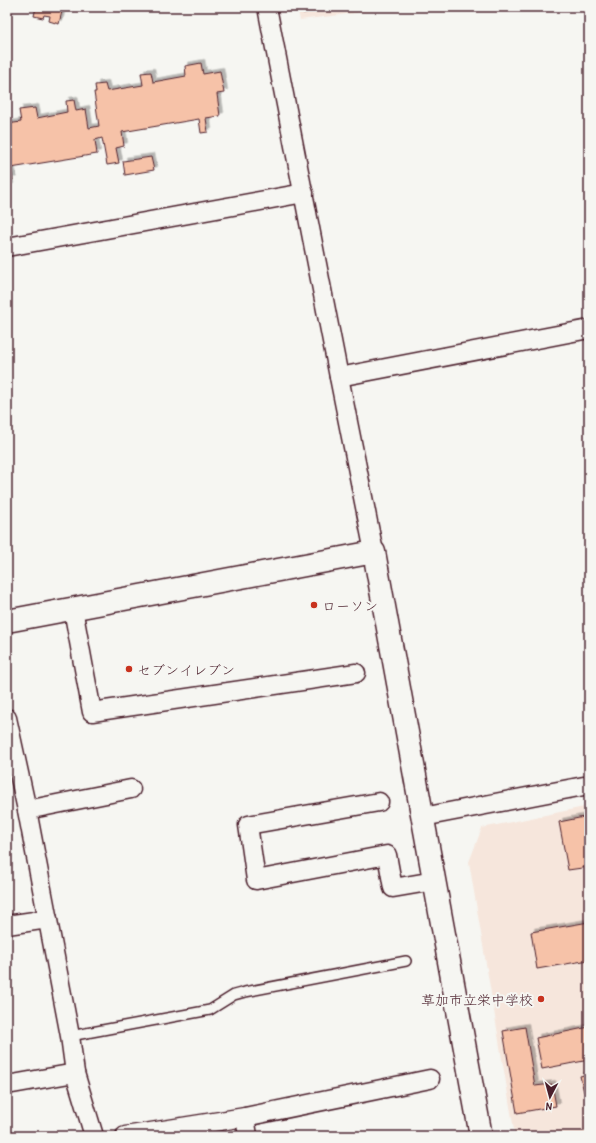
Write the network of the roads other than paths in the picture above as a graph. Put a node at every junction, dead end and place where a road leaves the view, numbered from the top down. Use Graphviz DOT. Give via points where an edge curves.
graph roads {
  1 [pos="267,7"];
  2 [pos="304,192"];
  3 [pos="7,247"];
  4 [pos="589,328"];
  5 [pos="339,377"];
  6 [pos="374,552"];
  7 [pos="73,609"];
  8 [pos="7,621"];
  9 [pos="356,673"];
  10 [pos="7,718"];
  11 [pos="589,784"];
  12 [pos="131,789"];
  13 [pos="379,802"];
  14 [pos="27,810"];
  15 [pos="423,817"];
  16 [pos="434,881"];
  17 [pos="48,919"];
  18 [pos="7,925"];
  19 [pos="406,961"];
  20 [pos="70,1036"];
  21 [pos="75,1073"];
  22 [pos="430,1078"];
  23 [pos="7,1086"];
  24 [pos="244,1117"];
  25 [pos="94,1136"];
  26 [pos="125,1136"];
  27 [pos="248,1136"];
  28 [pos="481,1136"];
  1 -- 2 [label="street"];
  2 -- 3 [label="street"];
  2 -- 5 [label="street"];
  4 -- 5 [label="street"];
  5 -- 6 [label="street"];
  6 -- 7 [label="street"];
  6 -- 15 [label="street"];
  7 -- 8 [label="street"];
  7 -- 9 [label="street" via="92,712"];
  10 -- 14 [label="street"];
  11 -- 15 [label="street"];
  12 -- 14 [label="street"];
  13 -- 16 [label="street" via="248,825 256,880 387,855 393,888"];
  14 -- 17 [label="street"];
  15 -- 16 [label="street"];
  16 -- 28 [label="street"];
  17 -- 18 [label="street"];
  17 -- 20 [label="street"];
  19 -- 20 [label="lane" via="245,992 234,995 210,1010"];
  20 -- 21 [label="street"];
  21 -- 23 [label="street"];
  21 -- 25 [label="street"];
  22 -- 24 [label="street"];
  24 -- 26 [label="street"];
  24 -- 27 [label="street"];
}
